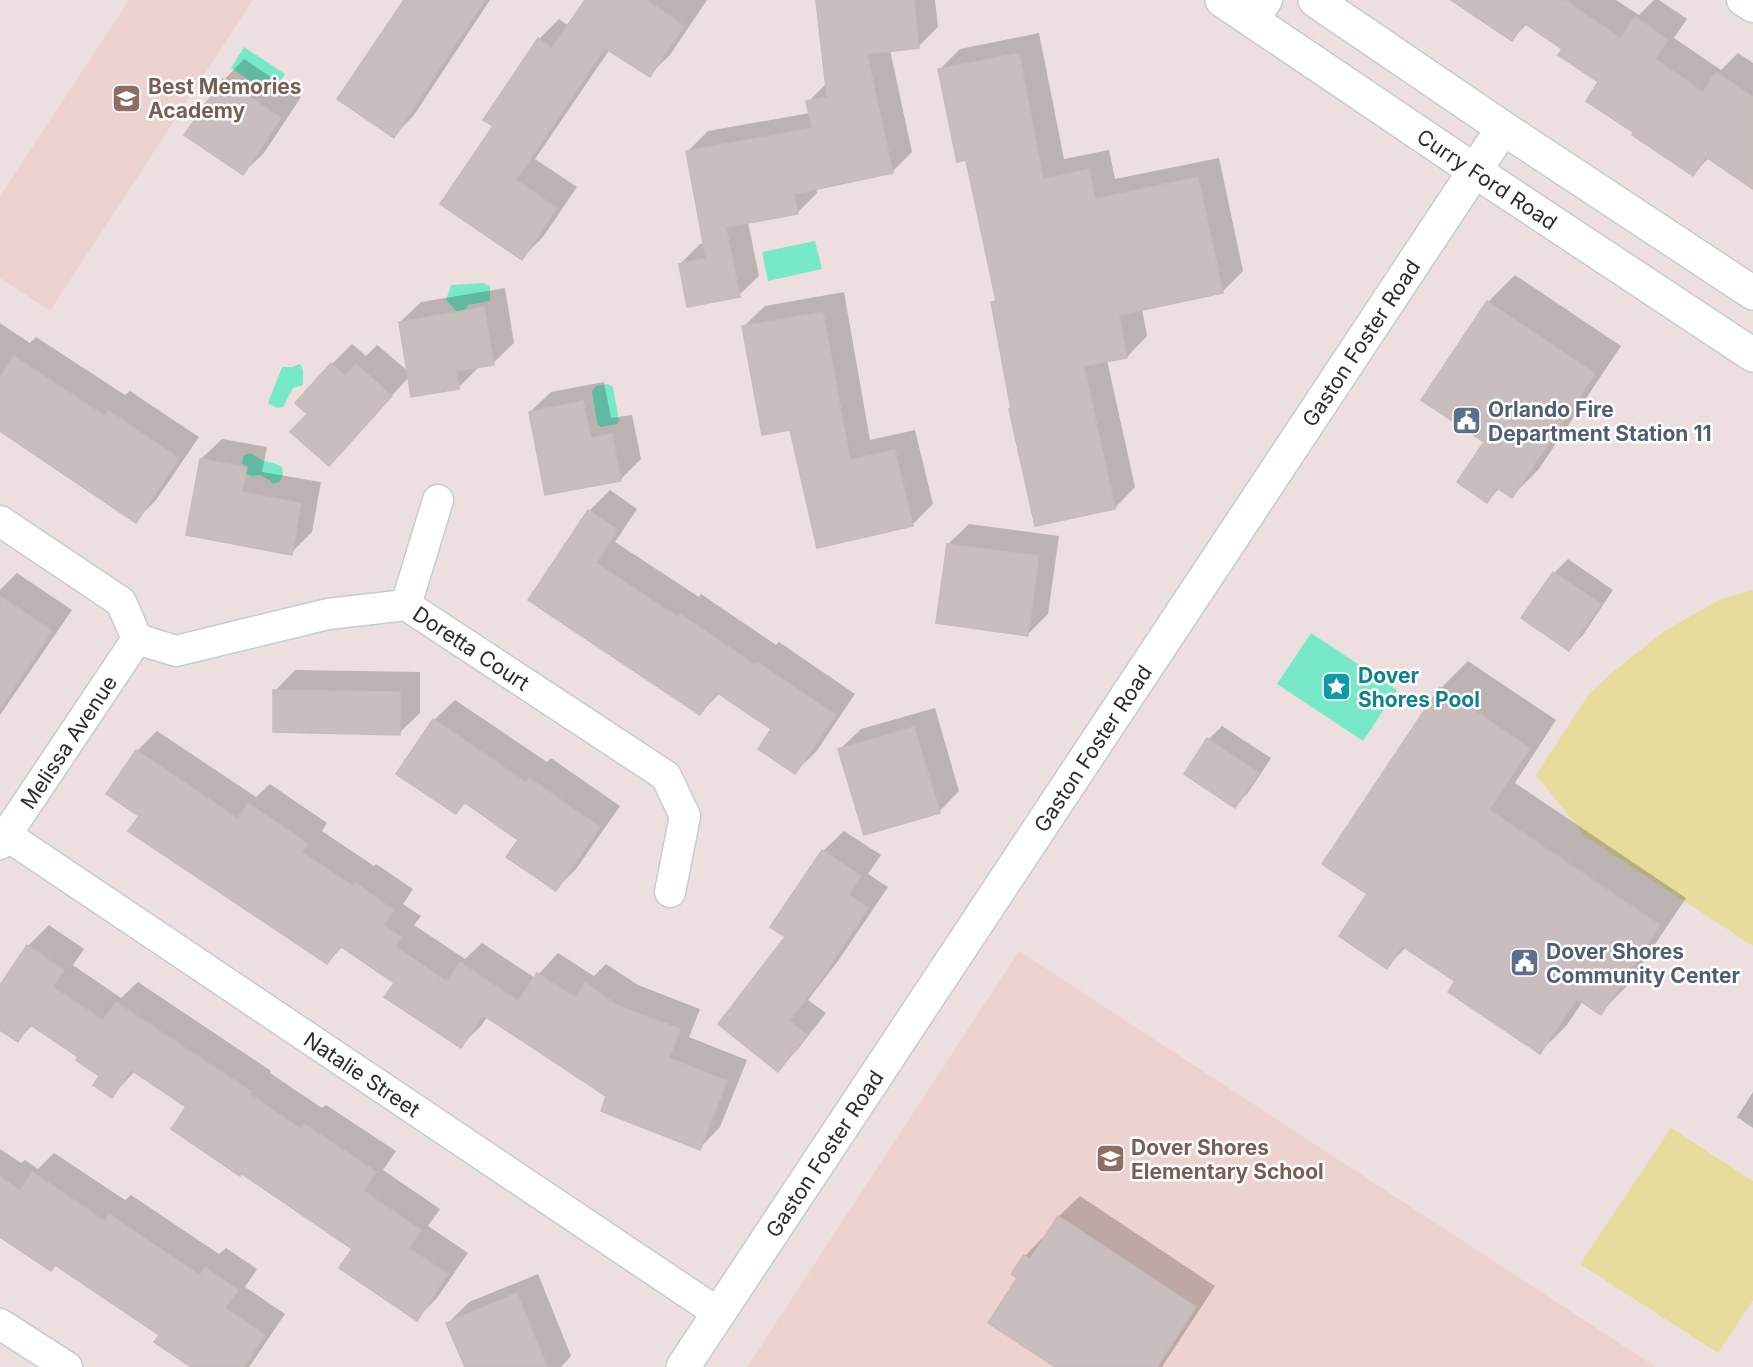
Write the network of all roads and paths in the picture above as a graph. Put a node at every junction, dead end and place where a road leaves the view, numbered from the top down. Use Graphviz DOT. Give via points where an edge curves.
graph roads {
  1 [pos="1222,0"];
  2 [pos="1315,0"];
  3 [pos="1742,0"];
  4 [pos="1753,7"];
  5 [pos="1260,10"];
  6 [pos="1503,128"];
  7 [pos="1475,171"];
  8 [pos="1753,293"];
  9 [pos="1753,355"];
  10 [pos="438,500"];
  11 [pos="0,521"];
  12 [pos="406,604"];
  13 [pos="137,639"];
  14 [pos="3,840"];
  15 [pos="670,892"];
  16 [pos="718,1313"];
  17 [pos="0,1324"];
  18 [pos="68,1367"];
  19 [pos="683,1367"];
  1 -- 5 [label="street, Curry Ford Road"];
  2 -- 6 [label="street"];
  3 -- 4 [label="street"];
  5 -- 7 [label="street, Curry Ford Road"];
  6 -- 7 [label="street, Gaston Foster Road"];
  6 -- 8 [label="street"];
  7 -- 9 [label="street, Curry Ford Road"];
  7 -- 16 [label="street, Gaston Foster Road"];
  10 -- 12 [label="street"];
  11 -- 13 [label="street" via="121,602"];
  12 -- 13 [label="street, Doretta Court" via="328,614 176,651"];
  12 -- 15 [label="street, Doretta Court" via="666,776 685,816"];
  13 -- 14 [label="street, Melissa Avenue"];
  14 -- 16 [label="street, Natalie Street"];
  16 -- 19 [label="street, Gaston Foster Road"];
  17 -- 18 [label="street"];
}
